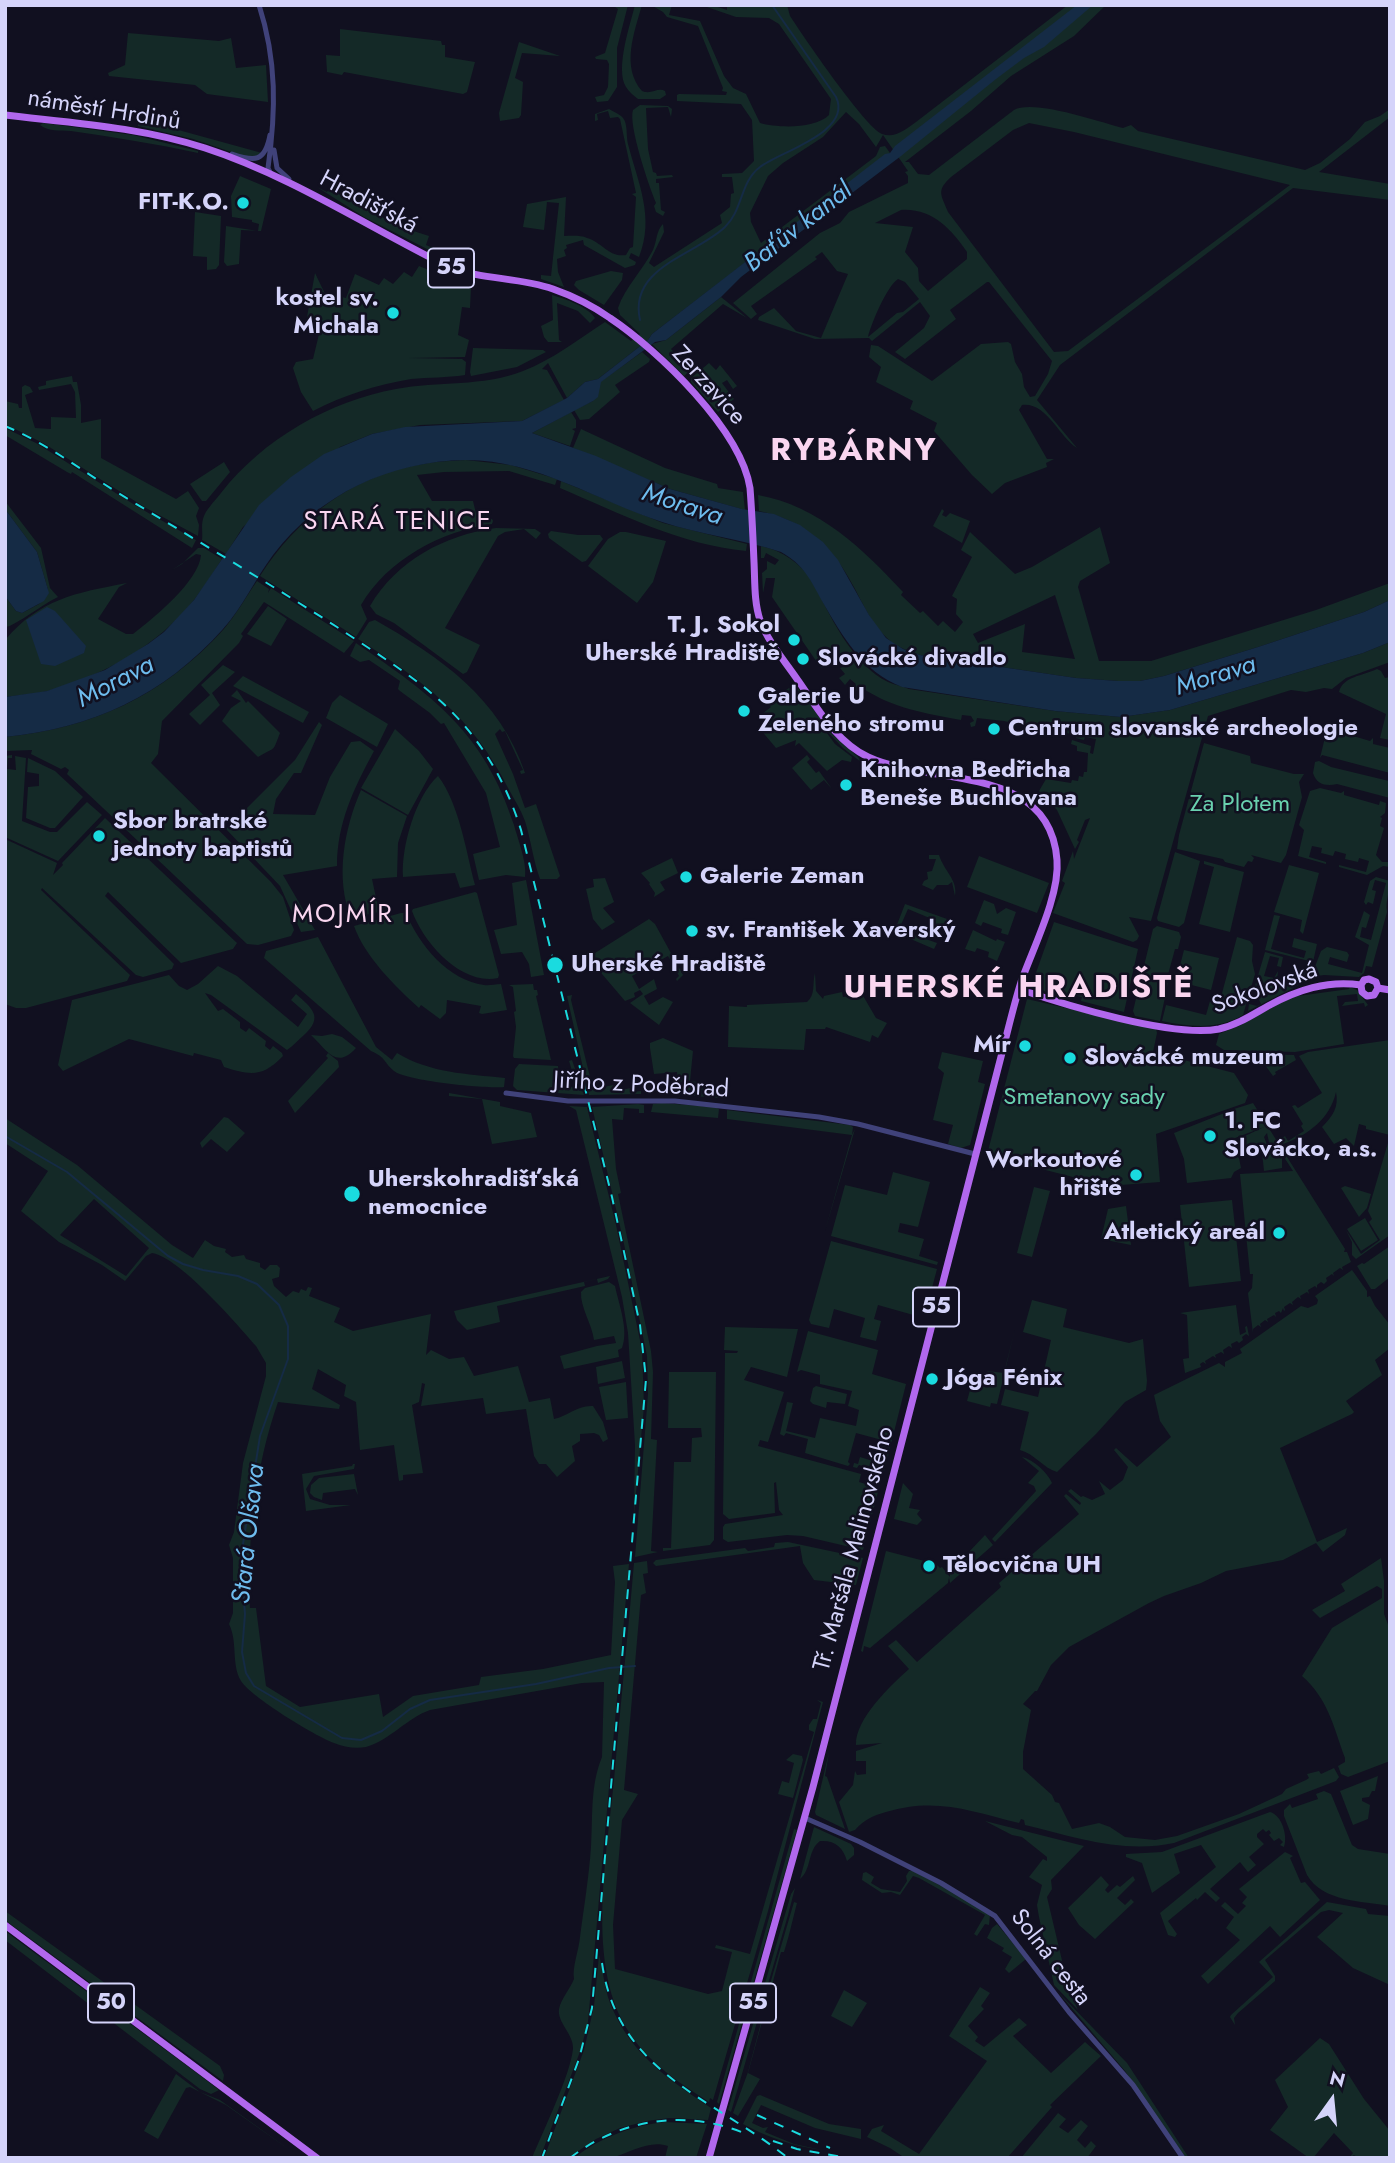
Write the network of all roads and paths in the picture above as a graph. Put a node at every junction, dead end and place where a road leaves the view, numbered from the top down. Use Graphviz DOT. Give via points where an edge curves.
graph roads {
  1 [pos="259,5"];
  2 [pos="275,112"];
  3 [pos="5,116"];
  4 [pos="274,126"];
  5 [pos="223,154"];
  6 [pos="268,164"];
  7 [pos="274,176"];
  8 [pos="307,192"];
  9 [pos="635,338"];
  10 [pos="1360,985"];
  11 [pos="1378,988"];
  12 [pos="1019,989"];
  13 [pos="1390,990"];
  14 [pos="506,1093"];
  15 [pos="975,1154"];
  16 [pos="805,1818"];
  17 [pos="5,1925"];
  18 [pos="317,2158"];
  19 [pos="709,2158"];
  20 [pos="1183,2158"];
  1 -- 2 [label="street" via="271,60"];
  2 -- 4 [label="street"];
  2 -- 5 [label="street" via="264,153 253,159"];
  3 -- 5 [label="main road, náměstí Hrdinů / 55" via="126,129"];
  4 -- 6 [label="street"];
  4 -- 8 [label="street" via="274,158 281,174"];
  5 -- 6 [label="street" via="263,169"];
  5 -- 7 [label="main road, náměstí Hrdinů / 55"];
  6 -- 7 [label="street"];
  7 -- 8 [label="main road, Hradišťská / 55"];
  8 -- 9 [label="main road, Hradišťská / 55" via="449,267 540,285 575,298"];
  9 -- 12 [label="main road, Zerzavice / 55" via="697,397 731,439 747,471 755,598 762,624 833,730 860,753 888,764 1001,788 1030,805 1044,822 1055,847 1057,878"];
  10 -- 11 [label="main road, Sokolovská" via="1371,979"];
  10 -- 11 [label="main road, Sokolovská" via="1366,996 1374,995"];
  10 -- 12 [label="main road, Sokolovská" via="1308,988 1233,1025 1201,1031 1128,1020"];
  11 -- 13 [label="main road, Sokolovská"];
  12 -- 15 [label="main road, Tř. Maršála Malinovského / 55"];
  14 -- 15 [label="street, Jiřího z Poděbrad" via="568,1101 692,1102 858,1124"];
  15 -- 16 [label="main road, Tř. Maršála Malinovského / 55"];
  16 -- 19 [label="main road, Tř. Maršála Malinovského / 55"];
  16 -- 20 [label="street, Solná cesta" via="941,1883 993,1914 1133,2085"];
  17 -- 18 [label="main road, 50"];
}
